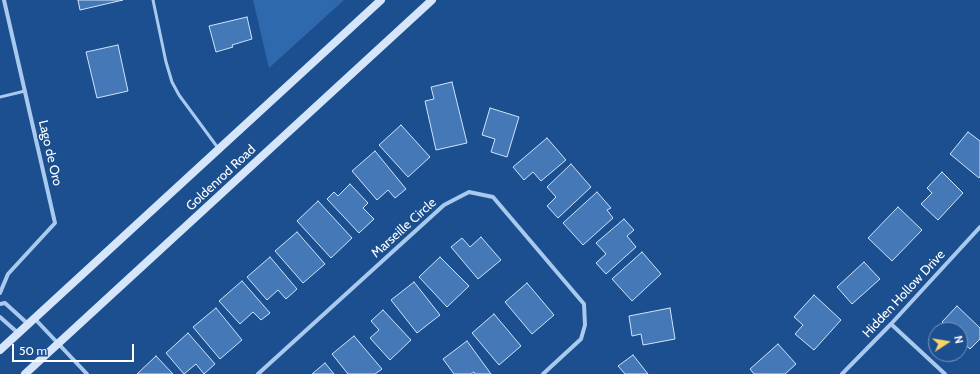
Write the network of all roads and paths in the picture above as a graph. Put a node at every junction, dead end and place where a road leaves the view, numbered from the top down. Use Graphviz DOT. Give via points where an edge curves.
graph roads {
  1 [pos="4,0"];
  2 [pos="153,0"];
  3 [pos="381,0"];
  4 [pos="432,0"];
  5 [pos="25,91"];
  6 [pos="0,97"];
  7 [pos="218,150"];
  8 [pos="980,227"];
  9 [pos="0,293"];
  10 [pos="0,304"];
  11 [pos="0,317"];
  12 [pos="32,321"];
  13 [pos="891,324"];
  14 [pos="18,333"];
  15 [pos="59,344"];
  16 [pos="0,350"];
  17 [pos="25,374"];
  18 [pos="87,374"];
  19 [pos="258,374"];
  20 [pos="543,374"];
  21 [pos="842,374"];
  22 [pos="945,374"];
  1 -- 5 [label="street, Lago de Oro"];
  2 -- 7 [label="lane" via="172,82"];
  3 -- 7 [label="main road, Goldenrod Road"];
  4 -- 15 [label="main road, Goldenrod Road"];
  5 -- 6 [label="lane"];
  5 -- 9 [label="street, Lago de Oro" via="56,223 8,274"];
  7 -- 12 [label="main road, Goldenrod Road"];
  8 -- 13 [label="street, Hidden Hollow Drive"];
  10 -- 12 [label="street" via="5,303"];
  11 -- 14 [label="street"];
  12 -- 14 [label="main road, Goldenrod Road"];
  12 -- 15 [label="street"];
  13 -- 21 [label="street, Hidden Hollow Drive"];
  13 -- 22 [label="street"];
  14 -- 16 [label="main road, Goldenrod Road"];
  15 -- 17 [label="main road, Goldenrod Road"];
  15 -- 18 [label="street"];
  19 -- 20 [label="street, Marseille Circle" via="444,205 469,192 493,197 584,304 585,325 581,339"];
}
